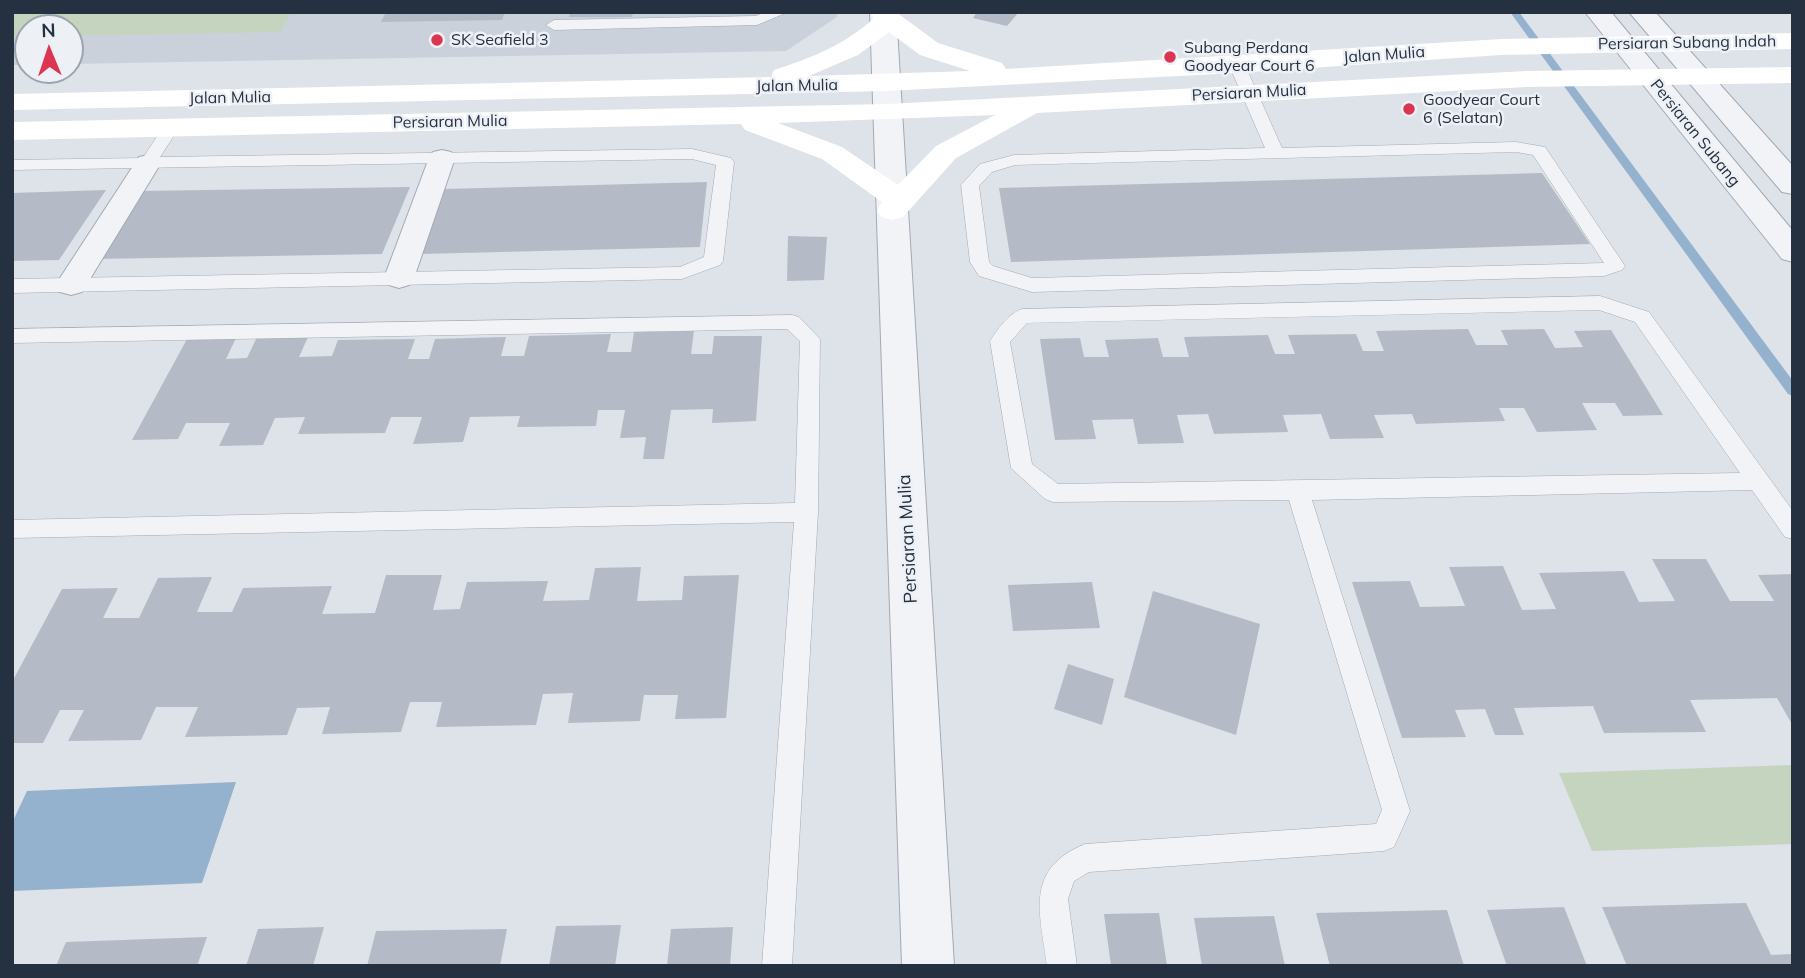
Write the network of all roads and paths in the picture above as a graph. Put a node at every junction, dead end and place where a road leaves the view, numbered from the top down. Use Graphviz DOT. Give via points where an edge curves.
graph roads {
  1 [pos="781,12"];
  2 [pos="1597,12"];
  3 [pos="1641,12"];
  4 [pos="883,17"];
  5 [pos="554,24"];
  6 [pos="1793,41"];
  7 [pos="1668,43"];
  8 [pos="1581,44"];
  9 [pos="1623,44"];
  10 [pos="1237,65"];
  11 [pos="1793,75"];
  12 [pos="1698,76"];
  13 [pos="1649,77"];
  14 [pos="1527,79"];
  15 [pos="717,88"];
  16 [pos="1035,91"];
  17 [pos="1249,93"];
  18 [pos="887,98"];
  19 [pos="12,102"];
  20 [pos="730,115"];
  21 [pos="171,128"];
  22 [pos="12,131"];
  23 [pos="1275,152"];
  24 [pos="442,158"];
  25 [pos="148,163"];
  26 [pos="12,165"];
  27 [pos="1793,185"];
  28 [pos="892,202"];
  29 [pos="1793,252"];
  30 [pos="399,278"];
  31 [pos="71,285"];
  32 [pos="12,286"];
  33 [pos="12,337"];
  34 [pos="1759,481"];
  35 [pos="1298,491"];
  36 [pos="806,512"];
  37 [pos="12,529"];
  38 [pos="1793,530"];
  39 [pos="777,966"];
  40 [pos="928,966"];
  41 [pos="1062,966"];
  1 -- 5 [label="lane" via="757,20"];
  2 -- 9 [label="street, Persiaran Subang"];
  3 -- 7 [label="street"];
  4 -- 15 [label="main road" via="867,40 827,62 777,78"];
  4 -- 16 [label="main road" via="929,49 1010,74"];
  4 -- 18 [label="street, Persiaran Mulia"];
  6 -- 7 [label="main road, Persiaran Subang Indah"];
  7 -- 9 [label="main road, Persiaran Subang Indah"];
  7 -- 12 [label="street"];
  8 -- 9 [label="main road, Persiaran Subang Indah"];
  8 -- 10 [label="main road, Jalan Mulia"];
  9 -- 13 [label="street, Persiaran Subang"];
  10 -- 16 [label="main road, Jalan Mulia"];
  10 -- 17 [label="lane"];
  11 -- 12 [label="main road, Persiaran Subang Indah"];
  12 -- 13 [label="main road, Persiaran Subang Indah"];
  12 -- 27 [label="street"];
  13 -- 14 [label="main road, Persiaran Subang Indah"];
  13 -- 29 [label="street, Persiaran Subang"];
  14 -- 17 [label="main road, Persiaran Mulia"];
  15 -- 18 [label="main road, Jalan Mulia"];
  15 -- 19 [label="main road, Jalan Mulia"];
  16 -- 17 [label="main road, Persiaran Mulia"];
  16 -- 18 [label="main road, Persiaran Mulia"];
  16 -- 28 [label="main road" via="946,152"];
  17 -- 23 [label="lane"];
  18 -- 20 [label="main road, Persiaran Mulia"];
  18 -- 28 [label="street, Persiaran Mulia"];
  20 -- 21 [label="main road, Persiaran Mulia"];
  20 -- 28 [label="main road" via="832,153"];
  21 -- 22 [label="main road, Persiaran Mulia"];
  21 -- 25 [label="lane"];
  23 -- 23 [label="lane" via="1516,147 1539,151 1615,266 1604,270 1032,285 986,271 980,262 970,185 986,168 1014,160"];
  24 -- 25 [label="lane"];
  24 -- 30 [label="street"];
  24 -- 30 [label="lane" via="692,154 725,162 713,261 682,273"];
  25 -- 26 [label="lane"];
  25 -- 31 [label="street"];
  28 -- 40 [label="street, Persiaran Mulia"];
  30 -- 31 [label="lane"];
  31 -- 32 [label="lane"];
  33 -- 36 [label="lane" via="792,322 810,339"];
  34 -- 35 [label="lane"];
  34 -- 35 [label="lane" via="1642,317 1600,303 1022,316 1000,341 1022,468 1053,493"];
  34 -- 38 [label="lane"];
  35 -- 41 [label="lane" via="1396,811 1384,837 1086,858 1063,871 1053,899"];
  36 -- 37 [label="lane"];
  36 -- 39 [label="lane"];
}
